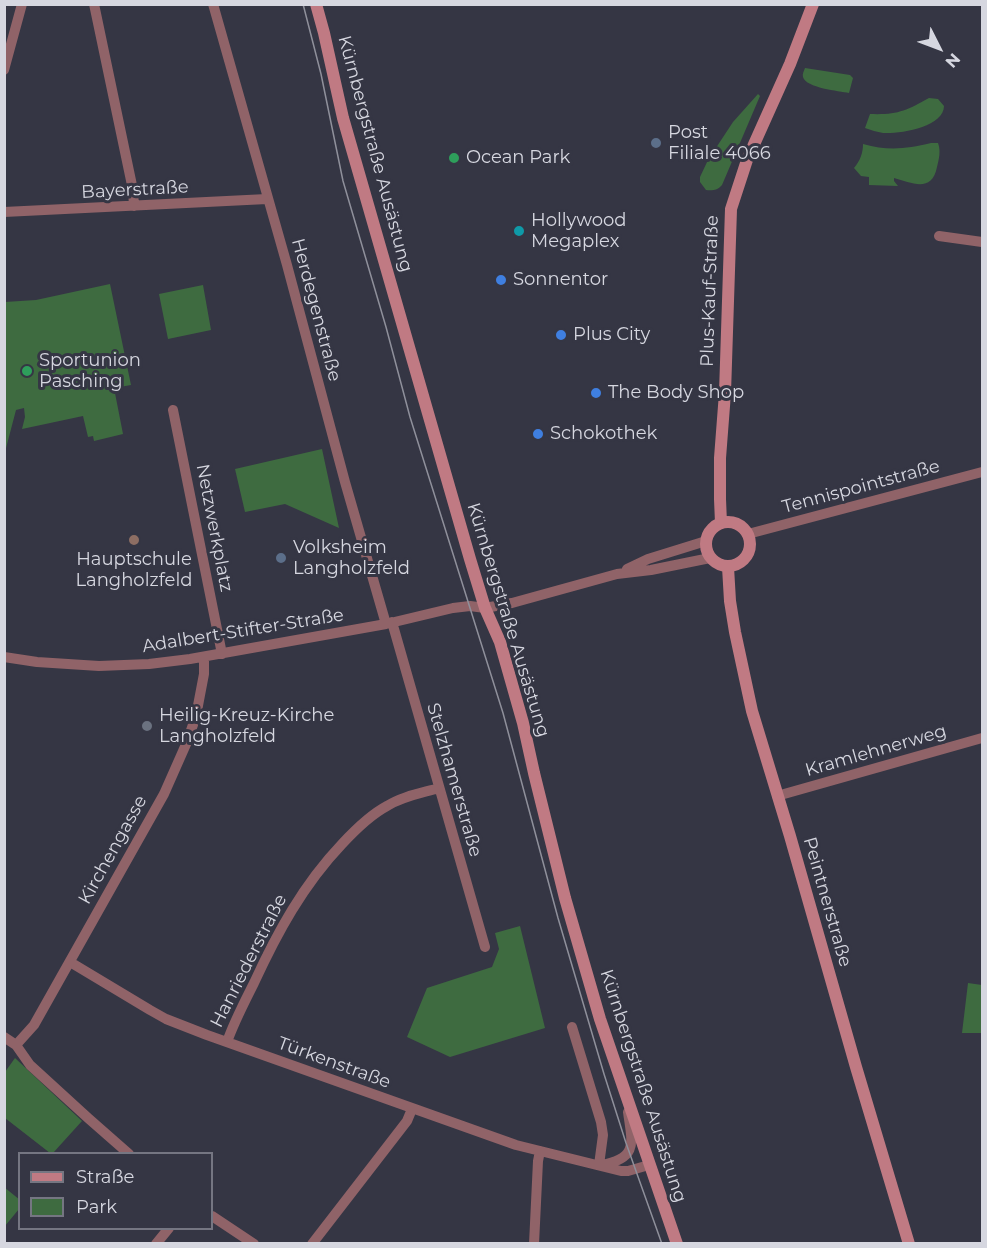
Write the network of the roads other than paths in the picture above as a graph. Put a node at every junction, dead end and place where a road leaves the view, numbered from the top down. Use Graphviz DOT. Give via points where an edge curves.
graph roads {
  1 [pos="22,4"];
  2 [pos="94,4"];
  3 [pos="213,4"];
  4 [pos="316,4"];
  5 [pos="813,4"];
  6 [pos="4,70"];
  7 [pos="267,199"];
  8 [pos="135,206"];
  9 [pos="4,213"];
  10 [pos="939,236"];
  11 [pos="982,242"];
  12 [pos="173,410"];
  13 [pos="982,472"];
  14 [pos="721,523"];
  15 [pos="747,534"];
  16 [pos="706,541"];
  17 [pos="710,558"];
  18 [pos="728,567"];
  19 [pos="617,574"];
  20 [pos="485,608"];
  21 [pos="389,623"];
  22 [pos="222,654"];
  23 [pos="4,657"];
  24 [pos="204,657"];
  25 [pos="982,738"];
  26 [pos="439,788"];
  27 [pos="777,796"];
  28 [pos="485,946"];
  29 [pos="70,962"];
  30 [pos="572,1027"];
  31 [pos="4,1037"];
  32 [pos="227,1042"];
  33 [pos="16,1045"];
  34 [pos="627,1099"];
  35 [pos="412,1109"];
  36 [pos="540,1151"];
  37 [pos="127,1152"];
  38 [pos="599,1166"];
  39 [pos="650,1166"];
  40 [pos="213,1217"];
  41 [pos="167,1230"];
  42 [pos="156,1244"];
  43 [pos="254,1244"];
  44 [pos="312,1244"];
  45 [pos="534,1244"];
  46 [pos="677,1244"];
  47 [pos="909,1244"];
  1 -- 6 [label="street"];
  2 -- 8 [label="street"];
  3 -- 7 [label="street, Herdegenstraße"];
  4 -- 20 [label="street, Kürnbergstraße Ausästung" via="343,118"];
  5 -- 14 [label="street, Plus-Kauf-Straße" via="731,209 720,458"];
  7 -- 8 [label="street, Bayerstraße"];
  7 -- 21 [label="street, Herdegenstraße" via="345,482"];
  8 -- 9 [label="street, Bayerstraße"];
  10 -- 11 [label="street"];
  12 -- 22 [label="street, Netzwerkplatz"];
  13 -- 15 [label="street, Tennispointstraße"];
  14 -- 15 [label="street" via="733,523"];
  14 -- 16 [label="street" via="711,530"];
  15 -- 18 [label="street" via="747,556"];
  16 -- 17 [label="street"];
  16 -- 19 [label="street" via="648,559"];
  17 -- 18 [label="street"];
  17 -- 19 [label="street"];
  18 -- 27 [label="street, Peintnerstraße" via="740,656"];
  19 -- 20 [label="street, Adalbert-Stifter-Straße"];
  20 -- 21 [label="street, Adalbert-Stifter-Straße" via="453,608"];
  20 -- 34 [label="street, Kürnbergstraße Ausästung" via="503,652 565,898"];
  21 -- 22 [label="street, Adalbert-Stifter-Straße"];
  21 -- 26 [label="street, Stelzhamerstraße"];
  22 -- 24 [label="street, Adalbert-Stifter-Straße"];
  23 -- 24 [label="street, Adalbert-Stifter-Straße" via="99,666"];
  24 -- 29 [label="street, Kirchengasse" via="201,695 185,748 164,794"];
  25 -- 27 [label="street, Kramlehnerweg"];
  26 -- 28 [label="street, Stelzhamerstraße"];
  26 -- 32 [label="street, Hanriederstraße" via="388,805 355,831 326,862 285,920"];
  27 -- 47 [label="street, Peintnerstraße"];
  29 -- 32 [label="street, Türkenstraße" via="166,1019"];
  29 -- 33 [label="street, Kirchengasse" via="34,1025"];
  30 -- 38 [label="street" via="601,1122"];
  31 -- 33 [label="street"];
  32 -- 35 [label="street, Türkenstraße"];
  33 -- 37 [label="street" via="30,1065"];
  34 -- 38 [label="street" via="632,1143 629,1151 615,1162"];
  34 -- 39 [label="street, Kürnbergstraße Ausästung"];
  35 -- 36 [label="street, Türkenstraße"];
  35 -- 44 [label="street" via="407,1121"];
  36 -- 38 [label="street, Türkenstraße"];
  36 -- 45 [label="street"];
  38 -- 39 [label="street, Türkenstraße" via="621,1171"];
  39 -- 46 [label="street, Kürnbergstraße Ausästung"];
  40 -- 43 [label="street"];
  41 -- 42 [label="street"];
}
